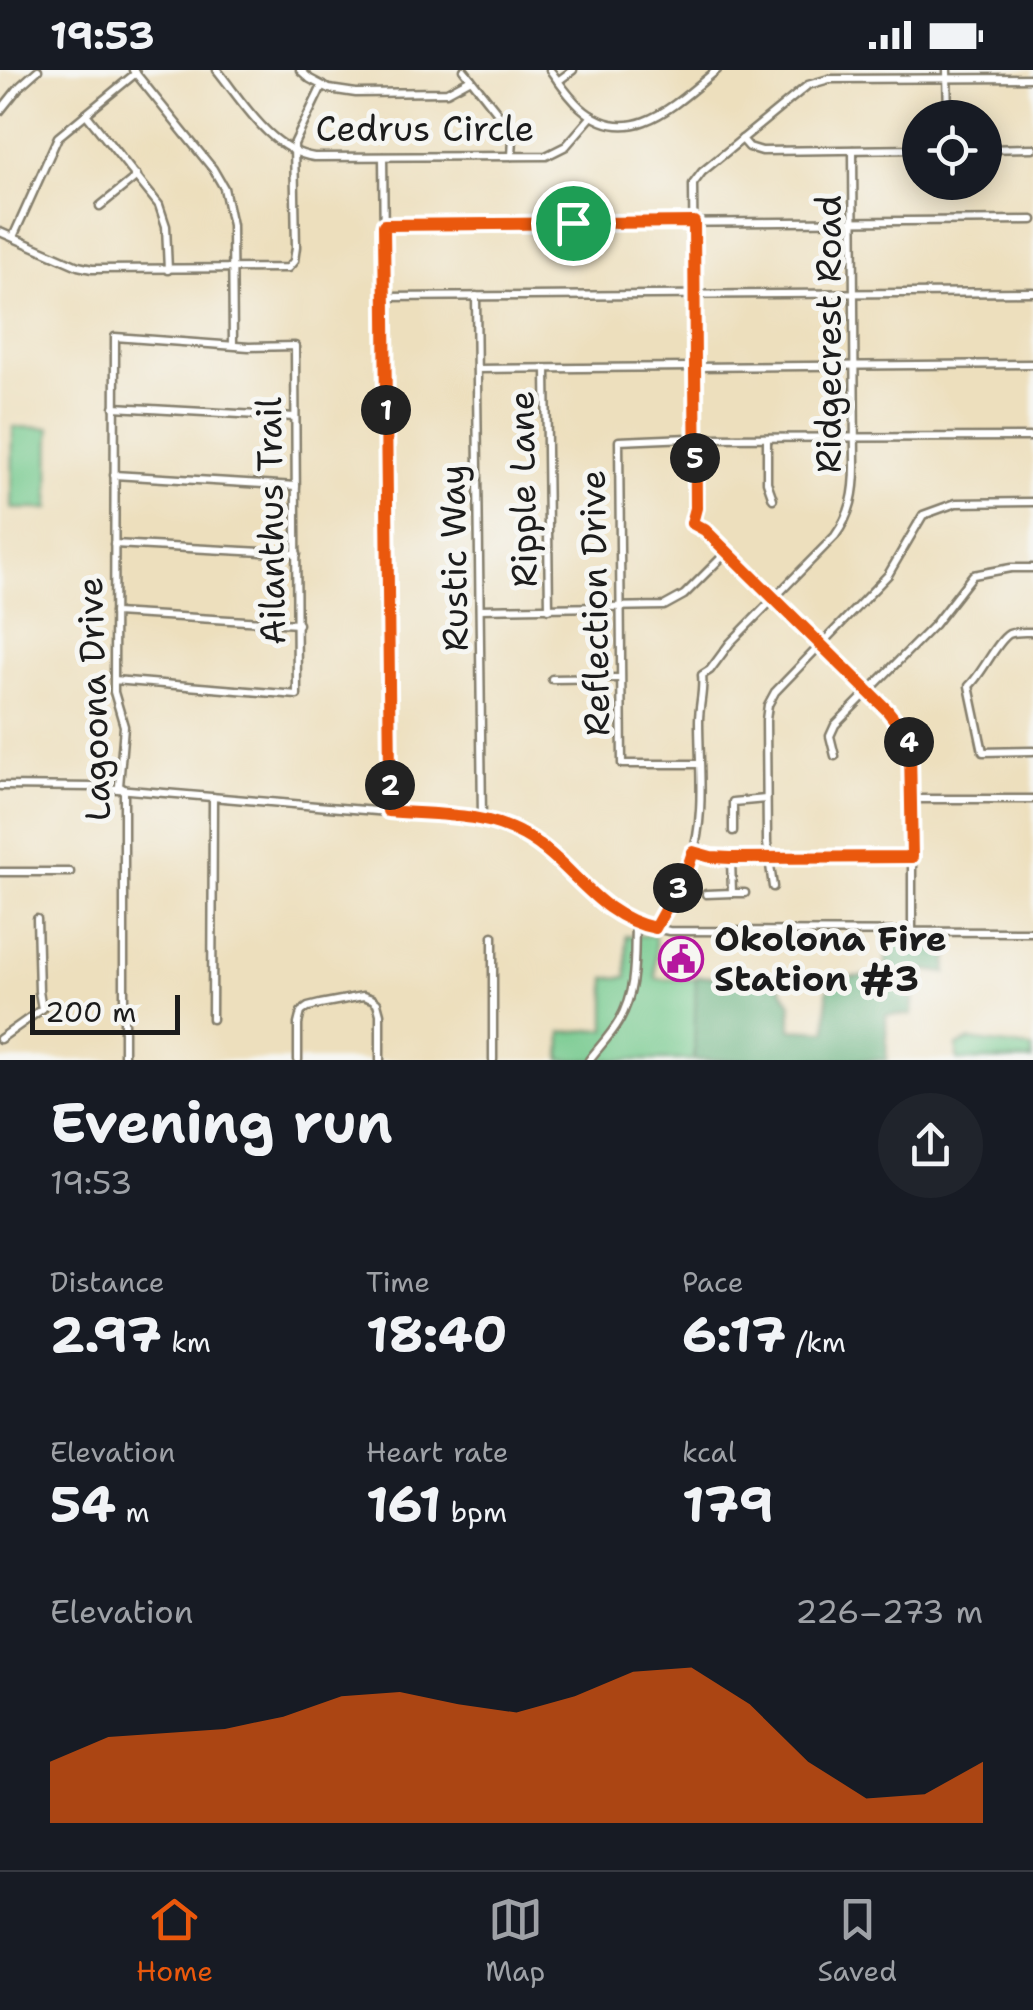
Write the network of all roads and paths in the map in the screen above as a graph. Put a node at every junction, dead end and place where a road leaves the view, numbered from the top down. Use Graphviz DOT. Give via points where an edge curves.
graph roads {
  1 [pos="38,70"];
  2 [pos="217,70"];
  3 [pos="300,70"];
  4 [pos="464,70"];
  5 [pos="550,70"];
  6 [pos="572,70"];
  7 [pos="716,70"];
  8 [pos="134,72"];
  9 [pos="948,74"];
  10 [pos="1033,78"];
  11 [pos="471,79"];
  12 [pos="558,81"];
  13 [pos="322,86"];
  14 [pos="948,100"];
  15 [pos="0,111"];
  16 [pos="86,114"];
  17 [pos="592,116"];
  18 [pos="742,139"];
  19 [pos="1002,148"];
  20 [pos="1033,148"];
  21 [pos="902,149"];
  22 [pos="853,150"];
  23 [pos="294,151"];
  24 [pos="512,156"];
  25 [pos="383,157"];
  26 [pos="137,176"];
  27 [pos="100,206"];
  28 [pos="1033,220"];
  29 [pos="694,222"];
  30 [pos="854,222"];
  31 [pos="384,225"];
  32 [pos="0,232"];
  33 [pos="13,237"];
  34 [pos="168,270"];
  35 [pos="232,270"];
  36 [pos="1033,292"];
  37 [pos="854,293"];
  38 [pos="694,294"];
  39 [pos="385,296"];
  40 [pos="476,296"];
  41 [pos="233,346"];
  42 [pos="1033,364"];
  43 [pos="854,366"];
  44 [pos="694,368"];
  45 [pos="477,369"];
  46 [pos="546,369"];
  47 [pos="114,407"];
  48 [pos="296,417"];
  49 [pos="855,437"];
  50 [pos="1033,437"];
  51 [pos="695,438"];
  52 [pos="766,438"];
  53 [pos="114,475"];
  54 [pos="296,486"];
  55 [pos="772,500"];
  56 [pos="1033,502"];
  57 [pos="114,544"];
  58 [pos="726,552"];
  59 [pos="296,554"];
  60 [pos="1033,568"];
  61 [pos="774,598"];
  62 [pos="619,608"];
  63 [pos="480,609"];
  64 [pos="549,609"];
  65 [pos="114,613"];
  66 [pos="298,624"];
  67 [pos="1033,632"];
  68 [pos="821,644"];
  69 [pos="620,678"];
  70 [pos="552,679"];
  71 [pos="114,680"];
  72 [pos="868,691"];
  73 [pos="1033,751"];
  74 [pos="835,756"];
  75 [pos="699,764"];
  76 [pos="0,786"];
  77 [pos="124,789"];
  78 [pos="213,797"];
  79 [pos="912,799"];
  80 [pos="1033,799"];
  81 [pos="766,800"];
  82 [pos="388,811"];
  83 [pos="482,820"];
  84 [pos="733,831"];
  85 [pos="693,852"];
  86 [pos="768,857"];
  87 [pos="912,857"];
  88 [pos="731,858"];
  89 [pos="0,872"];
  90 [pos="70,872"];
  91 [pos="773,887"];
  92 [pos="732,893"];
  93 [pos="745,893"];
  94 [pos="706,894"];
  95 [pos="38,920"];
  96 [pos="635,924"];
  97 [pos="655,928"];
  98 [pos="912,932"];
  99 [pos="1033,932"];
  100 [pos="493,936"];
  101 [pos="212,1020"];
  102 [pos="0,1039"];
  103 [pos="124,1060"];
  104 [pos="298,1060"];
  105 [pos="380,1060"];
  106 [pos="493,1060"];
  107 [pos="589,1060"];
  1 -- 15 [label="street"];
  2 -- 23 [label="street, Cedrus Circle" via="268,132"];
  3 -- 13 [label="street"];
  4 -- 11 [label="street"];
  5 -- 12 [label="street"];
  6 -- 12 [label="street"];
  7 -- 17 [label="street" via="650,120 618,124"];
  8 -- 16 [label="street"];
  8 -- 35 [label="street" via="224,188"];
  9 -- 10 [label="street"];
  9 -- 14 [label="street"];
  9 -- 18 [label="street" via="812,83"];
  11 -- 13 [label="street" via="438,93"];
  11 -- 24 [label="street" via="508,126"];
  12 -- 17 [label="street"];
  13 -- 23 [label="street"];
  16 -- 26 [label="street"];
  16 -- 33 [label="street" via="55,142"];
  17 -- 24 [label="street, Cedrus Circle" via="559,152"];
  18 -- 22 [label="street" via="762,151"];
  18 -- 29 [label="street" via="694,181"];
  19 -- 20 [label="street"];
  21 -- 22 [label="street"];
  22 -- 30 [label="street, Ridgecrest Road"];
  23 -- 25 [label="street, Cedrus Circle"];
  23 -- 35 [label="street" via="294,261 282,269"];
  24 -- 25 [label="street, Cedrus Circle"];
  25 -- 31 [label="street"];
  26 -- 27 [label="street"];
  26 -- 34 [label="street" via="164,218"];
  28 -- 30 [label="street"];
  29 -- 30 [label="street"];
  29 -- 31 [label="street"];
  29 -- 38 [label="street"];
  30 -- 37 [label="street, Ridgecrest Road"];
  31 -- 39 [label="street"];
  32 -- 33 [label="street"];
  33 -- 34 [label="street" via="84,268"];
  34 -- 35 [label="street"];
  35 -- 41 [label="street"];
  36 -- 37 [label="street"];
  37 -- 38 [label="street"];
  37 -- 43 [label="street, Ridgecrest Road"];
  38 -- 40 [label="street"];
  38 -- 44 [label="street"];
  39 -- 40 [label="street"];
  39 -- 82 [label="street"];
  40 -- 45 [label="street, Rustic Way"];
  41 -- 47 [label="street, Lagoona Drive" via="115,337"];
  41 -- 48 [label="street, Ailanthus Trail" via="295,346"];
  42 -- 43 [label="street"];
  43 -- 44 [label="street"];
  43 -- 49 [label="street, Ridgecrest Road"];
  44 -- 46 [label="street"];
  44 -- 51 [label="street"];
  45 -- 46 [label="street"];
  45 -- 63 [label="street, Rustic Way"];
  46 -- 64 [label="street, Ripple Lane"];
  47 -- 48 [label="street"];
  47 -- 53 [label="street, Lagoona Drive"];
  48 -- 54 [label="street, Ailanthus Trail"];
  49 -- 50 [label="street"];
  49 -- 52 [label="street"];
  49 -- 61 [label="street, Ridgecrest Road" via="854,492 845,520"];
  51 -- 52 [label="street"];
  51 -- 58 [label="street" via="692,523"];
  51 -- 62 [label="street, Reflection Drive" via="619,441"];
  52 -- 55 [label="street"];
  53 -- 54 [label="street"];
  53 -- 57 [label="street, Lagoona Drive"];
  54 -- 59 [label="street, Ailanthus Trail"];
  56 -- 68 [label="street" via="956,503 925,513 888,575"];
  57 -- 59 [label="street"];
  57 -- 65 [label="street, Lagoona Drive"];
  58 -- 61 [label="street"];
  58 -- 62 [label="street" via="674,602"];
  59 -- 66 [label="street, Ailanthus Trail"];
  60 -- 72 [label="street" via="973,575"];
  61 -- 68 [label="street"];
  61 -- 75 [label="street, Ridgecrest Road" via="702,675"];
  62 -- 64 [label="street"];
  62 -- 69 [label="street, Reflection Drive"];
  63 -- 64 [label="street"];
  63 -- 83 [label="street, Rustic Way"];
  65 -- 66 [label="street"];
  65 -- 71 [label="street, Lagoona Drive"];
  66 -- 71 [label="street, Ailanthus Trail" via="297,695"];
  67 -- 73 [label="street" via="1004,638 969,686 983,752"];
  68 -- 72 [label="street"];
  68 -- 81 [label="street" via="768,705"];
  69 -- 70 [label="street"];
  69 -- 75 [label="street, Reflection Drive" via="622,764"];
  71 -- 77 [label="street, Lagoona Drive" via="124,726"];
  72 -- 74 [label="street" via="833,728"];
  72 -- 79 [label="street" via="905,733"];
  75 -- 85 [label="street, Ridgecrest Road"];
  76 -- 77 [label="street"];
  77 -- 78 [label="street"];
  77 -- 103 [label="street, Lagoona Drive"];
  78 -- 82 [label="street"];
  78 -- 101 [label="street"];
  79 -- 80 [label="street"];
  79 -- 87 [label="street"];
  81 -- 84 [label="street" via="732,802"];
  81 -- 86 [label="street"];
  82 -- 83 [label="street"];
  83 -- 96 [label="street" via="530,839"];
  85 -- 88 [label="street"];
  85 -- 97 [label="street, Ridgecrest Road"];
  86 -- 87 [label="street"];
  86 -- 88 [label="street"];
  86 -- 91 [label="street"];
  87 -- 98 [label="street"];
  88 -- 92 [label="street"];
  89 -- 90 [label="street"];
  92 -- 93 [label="street"];
  92 -- 94 [label="street"];
  95 -- 102 [label="street" via="42,1009"];
  96 -- 97 [label="street"];
  96 -- 107 [label="street" via="628,1002"];
  97 -- 98 [label="street"];
  98 -- 99 [label="street"];
  100 -- 106 [label="street"];
  104 -- 105 [label="street" via="304,1009 362,996 374,1000 380,1014"];
}
